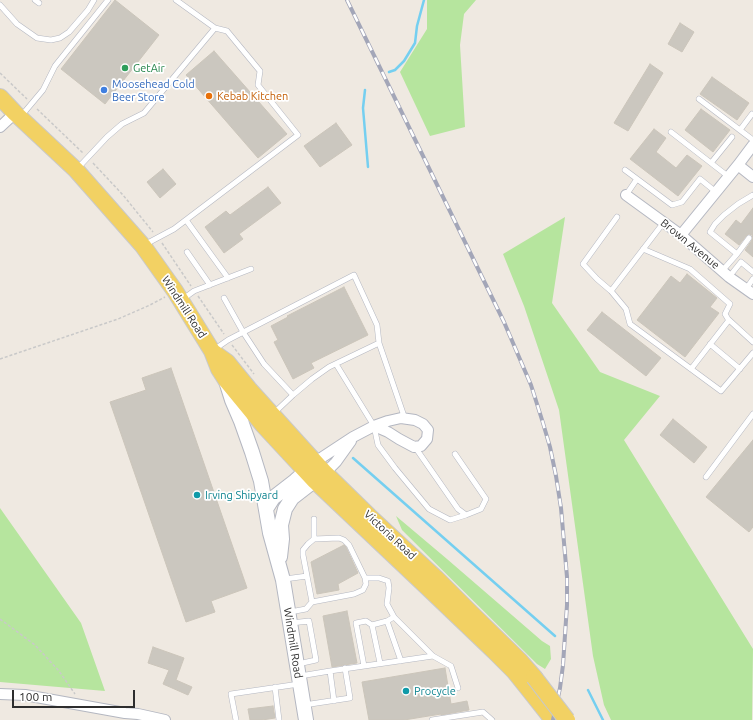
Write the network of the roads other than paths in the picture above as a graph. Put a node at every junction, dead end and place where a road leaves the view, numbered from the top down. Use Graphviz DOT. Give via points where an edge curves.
graph roads {
  1 [pos="94,0"];
  2 [pos="108,0"];
  3 [pos="176,0"];
  4 [pos="0,6"];
  5 [pos="215,28"];
  6 [pos="0,98"];
  7 [pos="698,99"];
  8 [pos="752,114"];
  9 [pos="18,115"];
  10 [pos="0,127"];
  11 [pos="740,130"];
  12 [pos="671,132"];
  13 [pos="732,137"];
  14 [pos="753,140"];
  15 [pos="753,145"];
  16 [pos="710,163"];
  17 [pos="738,165"];
  18 [pos="76,170"];
  19 [pos="626,170"];
  20 [pos="729,177"];
  21 [pos="753,177"];
  22 [pos="638,179"];
  23 [pos="716,192"];
  24 [pos="626,195"];
  25 [pos="753,195"];
  26 [pos="617,217"];
  27 [pos="186,220"];
  28 [pos="664,222"];
  29 [pos="681,234"];
  30 [pos="749,238"];
  31 [pos="143,246"];
  32 [pos="643,249"];
  33 [pos="187,252"];
  34 [pos="737,254"];
  35 [pos="251,269"];
  36 [pos="753,272"];
  37 [pos="726,274"];
  38 [pos="228,278"];
  39 [pos="753,279"];
  40 [pos="210,285"];
  41 [pos="611,291"];
  42 [pos="749,292"];
  43 [pos="178,296"];
  44 [pos="224,298"];
  45 [pos="729,320"];
  46 [pos="243,332"];
  47 [pos="753,342"];
  48 [pos="379,343"];
  49 [pos="710,344"];
  50 [pos="212,351"];
  51 [pos="753,353"];
  52 [pos="336,364"];
  53 [pos="691,369"];
  54 [pos="740,369"];
  55 [pos="226,380"];
  56 [pos="293,394"];
  57 [pos="753,414"];
  58 [pos="272,416"];
  59 [pos="405,419"];
  60 [pos="374,426"];
  61 [pos="353,437"];
  62 [pos="414,446"];
  63 [pos="455,454"];
  64 [pos="315,472"];
  65 [pos="706,477"];
  66 [pos="266,509"];
  67 [pos="466,515"];
  68 [pos="314,519"];
  69 [pos="314,539"];
  70 [pos="281,574"];
  71 [pos="307,576"];
  72 [pos="365,578"];
  73 [pos="312,602"];
  74 [pos="289,618"];
  75 [pos="394,618"];
  76 [pos="387,621"];
  77 [pos="372,625"];
  78 [pos="433,656"];
  79 [pos="401,661"];
  80 [pos="380,663"];
  81 [pos="364,666"];
  82 [pos="346,668"];
  83 [pos="330,671"];
  84 [pos="298,675"];
  85 [pos="532,684"];
  86 [pos="275,687"];
  87 [pos="458,688"];
  88 [pos="0,694"];
  89 [pos="334,701"];
  90 [pos="304,705"];
  91 [pos="165,720"];
  92 [pos="236,720"];
  93 [pos="280,720"];
  94 [pos="306,720"];
  95 [pos="432,720"];
  96 [pos="492,720"];
  97 [pos="553,720"];
  98 [pos="567,720"];
  1 -- 4 [label="lane" via="69,32 51,40 37,38 17,24"];
  2 -- 9 [label="lane" via="55,66 43,90"];
  3 -- 5 [label="lane"];
  5 -- 18 [label="lane" via="144,113 122,124"];
  5 -- 27 [label="lane" via="227,31 260,72 258,85 298,136"];
  6 -- 9 [label="main road, Windmill Road"];
  7 -- 11 [label="lane"];
  8 -- 11 [label="lane"];
  9 -- 10 [label="street"];
  9 -- 18 [label="main road, Windmill Road"];
  11 -- 14 [label="lane"];
  12 -- 16 [label="lane"];
  13 -- 16 [label="lane"];
  15 -- 17 [label="street"];
  16 -- 20 [label="lane"];
  17 -- 20 [label="street"];
  17 -- 21 [label="street"];
  18 -- 31 [label="main road, Windmill Road"];
  19 -- 22 [label="lane"];
  20 -- 23 [label="street"];
  22 -- 23 [label="lane" via="672,205 682,202 700,179"];
  22 -- 24 [label="lane"];
  23 -- 29 [label="street"];
  24 -- 28 [label="street, Brown Avenue"];
  25 -- 34 [label="lane" via="724,215 710,232"];
  26 -- 41 [label="lane" via="583,264"];
  27 -- 31 [label="lane"];
  27 -- 38 [label="lane"];
  28 -- 29 [label="street, Brown Avenue"];
  28 -- 32 [label="lane"];
  29 -- 37 [label="street, Brown Avenue"];
  30 -- 34 [label="lane"];
  31 -- 43 [label="main road, Windmill Road"];
  32 -- 41 [label="lane"];
  32 -- 45 [label="lane" via="690,269 730,304 725,314"];
  33 -- 40 [label="lane"];
  34 -- 37 [label="lane"];
  35 -- 38 [label="lane"];
  36 -- 37 [label="lane" via="741,262"];
  37 -- 42 [label="street, Brown Avenue"];
  38 -- 40 [label="lane"];
  39 -- 42 [label="lane"];
  40 -- 43 [label="lane"];
  41 -- 53 [label="lane" via="626,309 630,324"];
  43 -- 50 [label="main road, Windmill Road"];
  44 -- 46 [label="lane"];
  45 -- 47 [label="lane"];
  45 -- 49 [label="lane"];
  46 -- 48 [label="lane" via="354,275 378,325"];
  46 -- 50 [label="lane"];
  46 -- 56 [label="lane" via="264,364"];
  48 -- 52 [label="lane"];
  48 -- 59 [label="lane"];
  49 -- 53 [label="lane"];
  49 -- 54 [label="lane"];
  50 -- 55 [label="main road, Windmill Road"];
  50 -- 58 [label="main road, Victoria Road" via="227,362"];
  51 -- 54 [label="lane"];
  52 -- 56 [label="lane"];
  52 -- 60 [label="lane"];
  53 -- 54 [label="lane" via="721,391"];
  55 -- 64 [label="main road, Victoria Road" via="263,425"];
  55 -- 66 [label="main road, Windmill Road" via="254,458"];
  56 -- 58 [label="lane"];
  57 -- 65 [label="lane"];
  58 -- 64 [label="main road, Victoria Road"];
  59 -- 60 [label="street"];
  59 -- 62 [label="street" via="415,420 428,430 427,439 420,446"];
  60 -- 61 [label="street"];
  60 -- 62 [label="street"];
  60 -- 67 [label="lane" via="378,445 429,509 450,520"];
  61 -- 64 [label="street"];
  61 -- 64 [label="street" via="336,462"];
  62 -- 67 [label="lane" via="458,509"];
  63 -- 67 [label="lane" via="486,499 481,509"];
  64 -- 66 [label="main road" via="295,481 274,498"];
  64 -- 70 [label="main road, Windmill Road" via="285,509 281,525"];
  64 -- 85 [label="main road, Victoria Road" via="369,516 448,589 520,661"];
  66 -- 70 [label="main road, Windmill Road"];
  68 -- 69 [label="lane"];
  69 -- 71 [label="lane" via="303,550"];
  69 -- 72 [label="lane" via="344,540"];
  70 -- 71 [label="lane"];
  70 -- 74 [label="main road, Windmill Road"];
  71 -- 73 [label="lane"];
  72 -- 73 [label="lane" via="363,590"];
  72 -- 75 [label="lane" via="388,581 387,604"];
  73 -- 74 [label="lane" via="306,609"];
  74 -- 84 [label="main road, Windmill Road"];
  74 -- 84 [label="lane" via="309,621 316,660"];
  75 -- 76 [label="lane"];
  75 -- 78 [label="lane"];
  76 -- 77 [label="lane"];
  76 -- 79 [label="lane"];
  77 -- 80 [label="lane"];
  77 -- 81 [label="lane" via="366,621 356,622"];
  78 -- 79 [label="lane"];
  78 -- 87 [label="lane" via="451,666"];
  79 -- 80 [label="lane"];
  80 -- 81 [label="lane"];
  81 -- 82 [label="lane"];
  82 -- 83 [label="lane"];
  82 -- 89 [label="lane" via="350,698"];
  83 -- 84 [label="lane"];
  83 -- 89 [label="lane"];
  84 -- 86 [label="lane"];
  84 -- 90 [label="main road, Windmill Road"];
  85 -- 97 [label="main road, Victoria Road"];
  85 -- 98 [label="main road, Victoria Road, bridge"];
  86 -- 92 [label="lane" via="231,694"];
  86 -- 93 [label="lane"];
  88 -- 91 [label="street" via="24,695"];
  89 -- 90 [label="lane"];
  90 -- 94 [label="main road, Windmill Road"];
  95 -- 96 [label="lane" via="483,712"];
}
